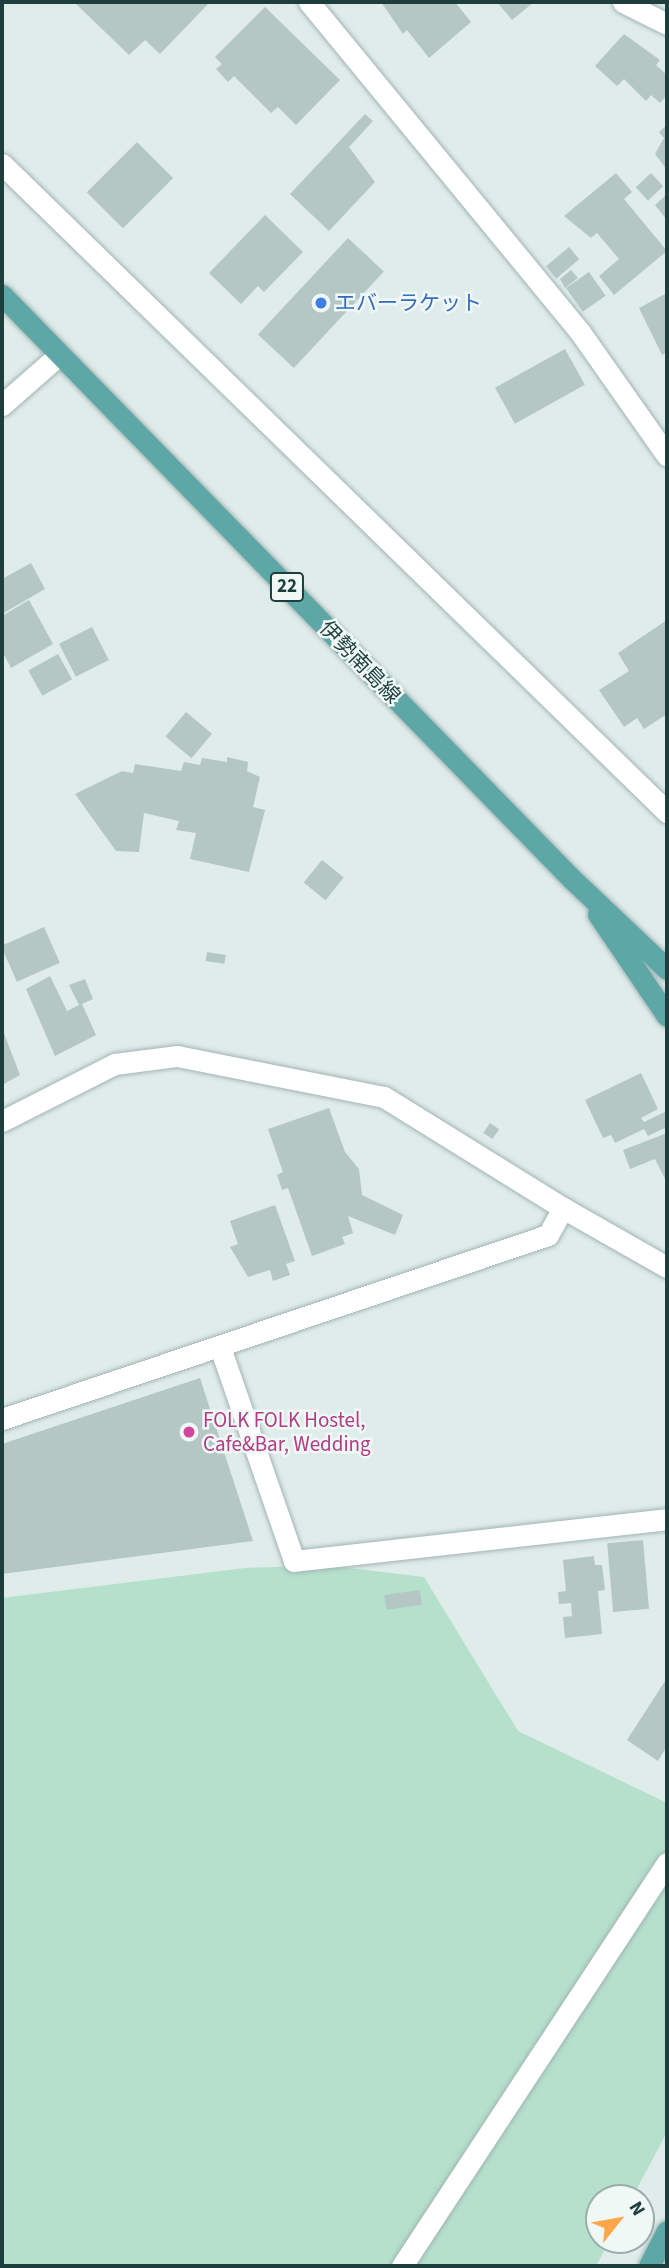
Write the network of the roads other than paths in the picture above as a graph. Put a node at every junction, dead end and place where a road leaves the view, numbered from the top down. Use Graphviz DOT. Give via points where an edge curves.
graph roads {
  1 [pos="309,2"];
  2 [pos="623,2"];
  3 [pos="667,24"];
  4 [pos="2,164"];
  5 [pos="2,295"];
  6 [pos="60,354"];
  7 [pos="2,405"];
  8 [pos="667,456"];
  9 [pos="667,812"];
  10 [pos="572,879"];
  11 [pos="667,969"];
  12 [pos="667,1016"];
  13 [pos="2,1121"];
  14 [pos="562,1208"];
  15 [pos="667,1267"];
  16 [pos="220,1347"];
  17 [pos="2,1419"];
  18 [pos="667,1519"];
  19 [pos="667,1863"];
  20 [pos="667,2231"];
  21 [pos="402,2266"];
  22 [pos="649,2266"];
  1 -- 8 [label="street" via="580,332"];
  2 -- 3 [label="street"];
  4 -- 9 [label="street"];
  5 -- 6 [label="main road, 伊勢南島線 / 22"];
  6 -- 7 [label="street"];
  6 -- 10 [label="main road, 伊勢南島線 / 22"];
  10 -- 11 [label="main road, 伊勢南島線 / 22"];
  10 -- 12 [label="main road, 伊勢南島線 / 22"];
  13 -- 14 [label="street" via="115,1064 177,1056 384,1097"];
  14 -- 15 [label="street"];
  14 -- 16 [label="street" via="548,1235"];
  16 -- 17 [label="street"];
  16 -- 18 [label="street" via="294,1561"];
  19 -- 21 [label="street"];
  20 -- 22 [label="main road"];
}
